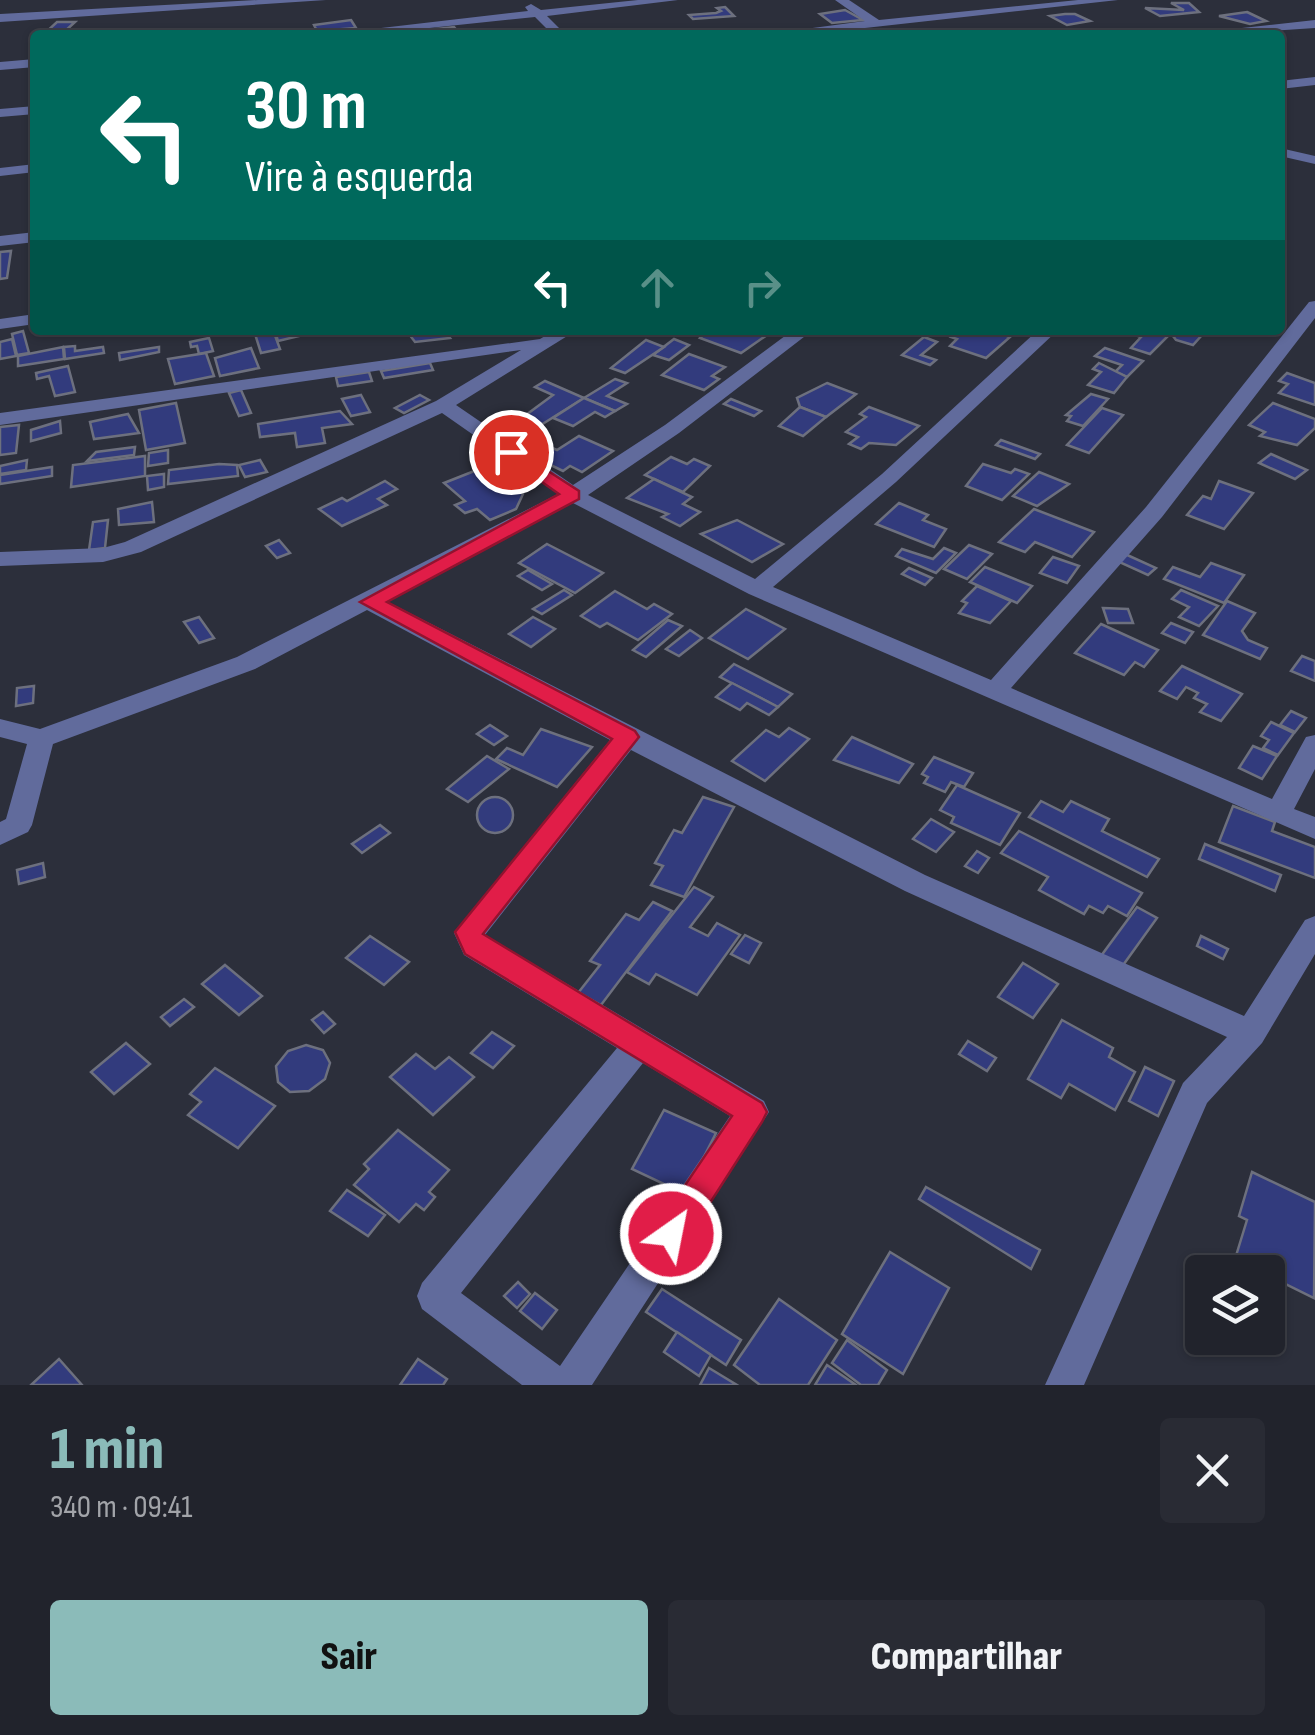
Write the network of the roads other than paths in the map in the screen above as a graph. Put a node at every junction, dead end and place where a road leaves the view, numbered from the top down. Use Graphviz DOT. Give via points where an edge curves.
graph roads {
  1 [pos="320,0"];
  2 [pos="524,0"];
  3 [pos="672,0"];
  4 [pos="842,0"];
  5 [pos="1112,0"];
  6 [pos="242,3"];
  7 [pos="538,13"];
  8 [pos="0,18"];
  9 [pos="877,24"];
  10 [pos="1315,24"];
  11 [pos="846,26"];
  12 [pos="417,30"];
  13 [pos="555,30"];
  14 [pos="810,30"];
  15 [pos="851,30"];
  16 [pos="1260,30"];
  17 [pos="30,64"];
  18 [pos="1,67"];
  19 [pos="1315,81"];
  20 [pos="1285,84"];
  21 [pos="30,111"];
  22 [pos="0,114"];
  23 [pos="1285,153"];
  24 [pos="1315,160"];
  25 [pos="30,169"];
  26 [pos="0,172"];
  27 [pos="30,238"];
  28 [pos="0,241"];
  29 [pos="1315,306"];
  30 [pos="30,320"];
  31 [pos="0,324"];
  32 [pos="557,335"];
  33 [pos="561,335"];
  34 [pos="797,335"];
  35 [pos="1043,335"];
  36 [pos="443,406"];
  37 [pos="0,419"];
  38 [pos="572,495"];
  39 [pos="0,559"];
  40 [pos="757,590"];
  41 [pos="370,602"];
  42 [pos="994,692"];
  43 [pos="0,728"];
  44 [pos="627,737"];
  45 [pos="41,738"];
  46 [pos="1315,744"];
  47 [pos="1278,812"];
  48 [pos="1315,829"];
  49 [pos="0,834"];
  50 [pos="1315,928"];
  51 [pos="1251,1033"];
  52 [pos="636,1047"];
  53 [pos="553,1385"];
  54 [pos="570,1385"];
  55 [pos="1064,1385"];
  1 -- 6 [label="street"];
  2 -- 7 [label="street"];
  3 -- 7 [label="street"];
  4 -- 9 [label="street"];
  5 -- 9 [label="street"];
  6 -- 8 [label="street"];
  7 -- 12 [label="street"];
  7 -- 13 [label="street"];
  9 -- 11 [label="street"];
  10 -- 16 [label="street"];
  11 -- 14 [label="street"];
  11 -- 15 [label="street"];
  17 -- 18 [label="street"];
  19 -- 20 [label="street"];
  21 -- 22 [label="street"];
  23 -- 24 [label="street"];
  25 -- 26 [label="street"];
  27 -- 28 [label="street"];
  29 -- 42 [label="street" via="1154,512"];
  30 -- 31 [label="street"];
  32 -- 37 [label="street" via="511,349"];
  33 -- 36 [label="street"];
  34 -- 38 [label="street"];
  35 -- 40 [label="street"];
  36 -- 38 [label="street"];
  36 -- 39 [label="street" via="133,547"];
  38 -- 40 [label="street"];
  38 -- 41 [label="street"];
  40 -- 42 [label="street"];
  41 -- 44 [label="street"];
  41 -- 45 [label="street" via="220,675"];
  42 -- 47 [label="street"];
  43 -- 45 [label="street"];
  44 -- 51 [label="street" via="1088,964"];
  44 -- 52 [label="street" via="469,932 475,946"];
  45 -- 49 [label="street" via="18,825"];
  46 -- 47 [label="street"];
  47 -- 48 [label="street"];
  50 -- 51 [label="street"];
  51 -- 55 [label="street" via="1195,1093"];
  52 -- 53 [label="street" via="435,1296"];
  52 -- 54 [label="street" via="752,1112"];
}
